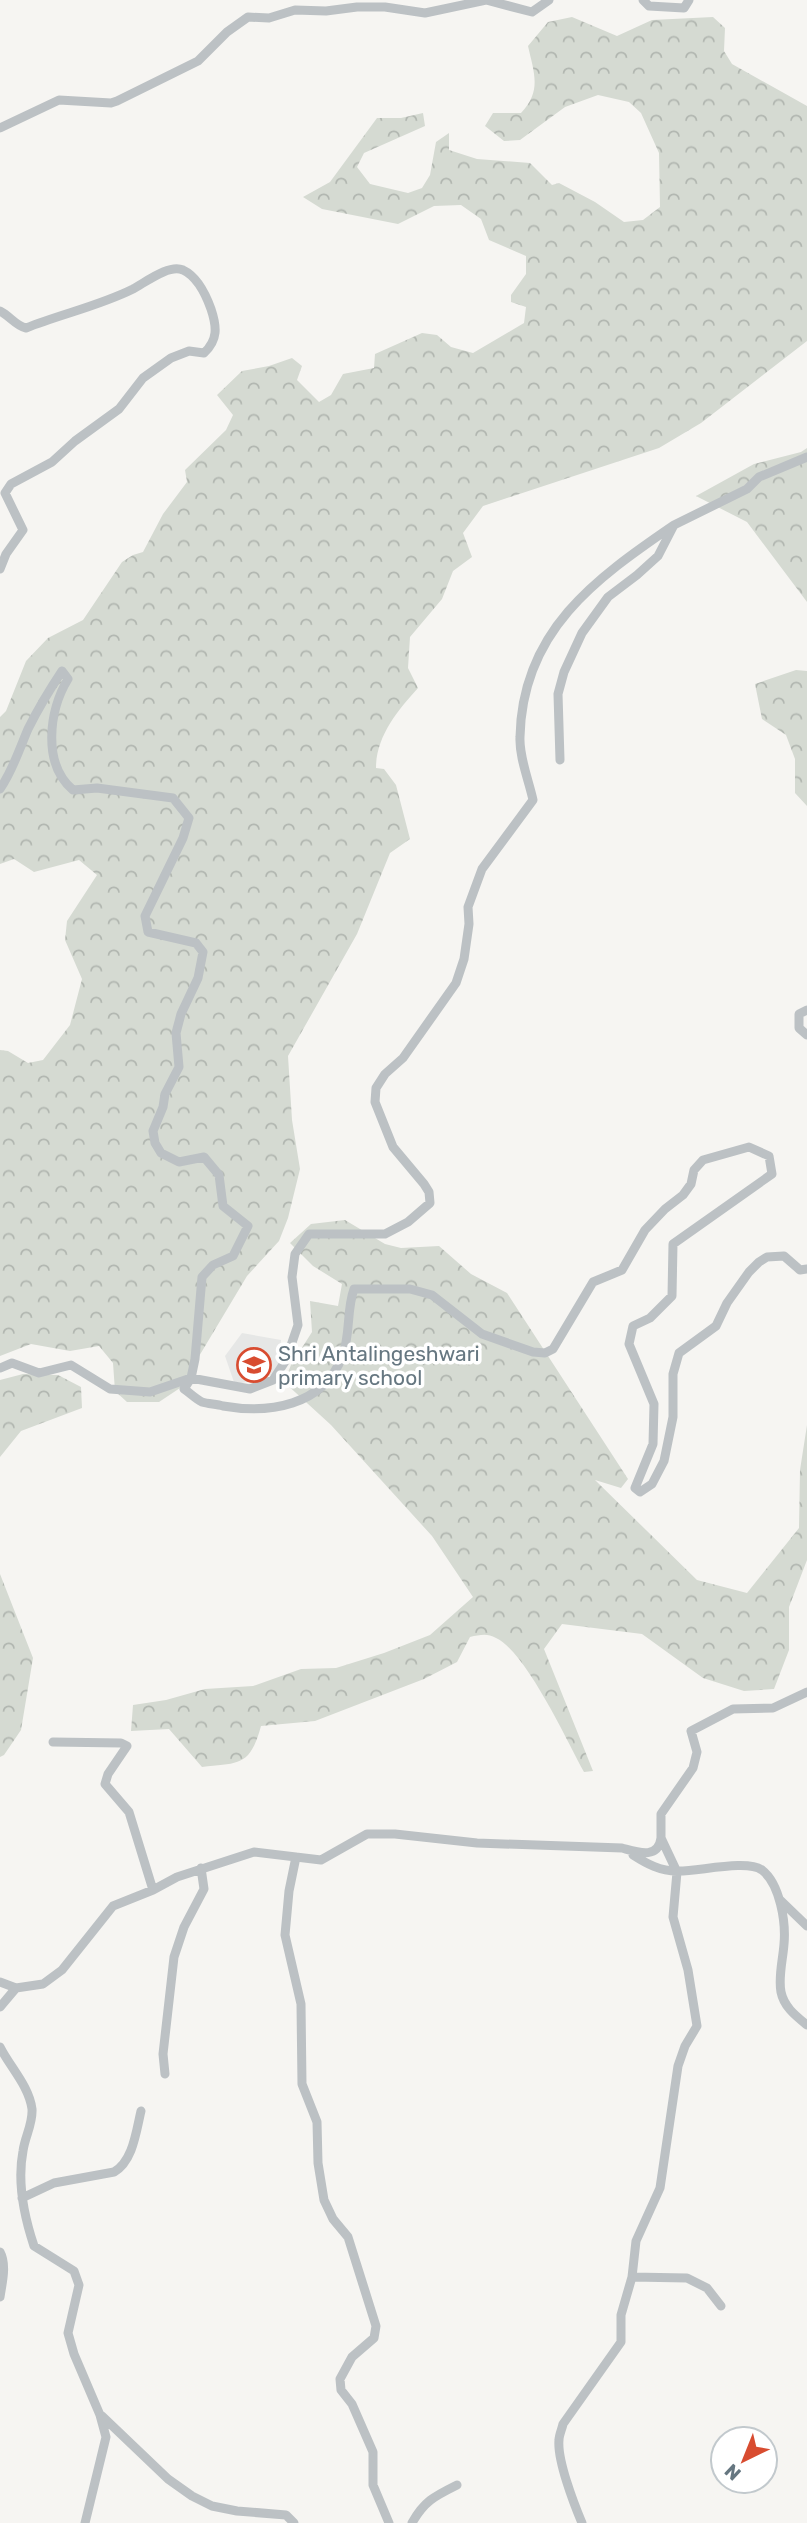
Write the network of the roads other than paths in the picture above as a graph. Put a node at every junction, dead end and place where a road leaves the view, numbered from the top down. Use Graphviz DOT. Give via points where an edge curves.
graph roads {
  1 [pos="549,0"];
  2 [pos="643,0"];
  3 [pos="689,0"];
  4 [pos="0,128"];
  5 [pos="0,311"];
  6 [pos="807,457"];
  7 [pos="674,525"];
  8 [pos="0,569"];
  9 [pos="559,760"];
  10 [pos="0,789"];
  11 [pos="807,1010"];
  12 [pos="807,1035"];
  13 [pos="807,1269"];
  14 [pos="0,1368"];
  15 [pos="191,1378"];
  16 [pos="807,1692"];
  17 [pos="53,1742"];
  18 [pos="661,1838"];
  19 [pos="622,1848"];
  20 [pos="296,1857"];
  21 [pos="201,1868"];
  22 [pos="677,1871"];
  23 [pos="153,1890"];
  24 [pos="779,1899"];
  25 [pos="807,1926"];
  26 [pos="0,1982"];
  27 [pos="16,1988"];
  28 [pos="0,2007"];
  29 [pos="807,2025"];
  30 [pos="0,2047"];
  31 [pos="165,2074"];
  32 [pos="141,2111"];
  33 [pos="22,2198"];
  34 [pos="0,2252"];
  35 [pos="632,2277"];
  36 [pos="0,2297"];
  37 [pos="721,2306"];
  38 [pos="100,2415"];
  39 [pos="457,2485"];
  40 [pos="85,2523"];
  41 [pos="294,2523"];
  42 [pos="389,2523"];
  43 [pos="412,2523"];
  44 [pos="582,2523"];
  1 -- 4 [label="street" via="532,12 486,0 425,13 358,7 248,17 198,61 117,102 59,100"];
  2 -- 3 [label="street" via="649,6 677,9"];
  5 -- 8 [label="street" via="26,328 118,296 172,269 199,284 216,331 213,344 204,353 189,351 171,358 143,378 119,409 52,463 11,484 5,493 23,530"];
  6 -- 7 [label="street" via="759,477 747,489"];
  7 -- 9 [label="street" via="658,556 608,597 582,633 558,694"];
  7 -- 15 [label="street" via="595,582 565,615 537,658 520,739 533,800 482,869 468,906 464,960 456,983 376,1088 375,1102 393,1147 424,1184 430,1203 385,1234 309,1234 295,1254 292,1277 298,1325 286,1360 273,1380 250,1389"];
  10 -- 15 [label="street" via="62,671 68,679 52,733 52,754 65,784 73,790 97,788 173,798 189,818 145,916 148,932 196,943 203,952 176,1033 179,1067 153,1131 161,1153 179,1162 204,1157 219,1175 223,1206 248,1226 233,1256 213,1265 202,1277"];
  11 -- 12 [label="street" via="799,1014 799,1028"];
  13 -- 15 [label="street" via="800,1270 784,1256 767,1256 749,1272 716,1326 679,1353 664,1461 652,1484 640,1492 635,1488 653,1444 654,1404 629,1343 630,1334 672,1297 673,1244 772,1174 769,1156 749,1147 703,1160 683,1195 645,1230 622,1270 593,1282 552,1349 545,1353 482,1334 432,1295 410,1289 354,1289 342,1357 331,1376 308,1397 284,1407 239,1408 202,1402 184,1389"];
  14 -- 15 [label="street" via="12,1363 39,1373 71,1365 110,1389 150,1392"];
  16 -- 18 [label="street" via="774,1708 733,1709 691,1731 697,1752 693,1768 661,1814"];
  17 -- 23 [label="street" via="127,1746 105,1784 130,1812"];
  18 -- 19 [label="street" via="645,1855"];
  18 -- 22 [label="street"];
  19 -- 20 [label="street" via="367,1834 321,1860"];
  19 -- 22 [label="street" via="652,1867"];
  20 -- 21 [label="street" via="254,1852"];
  20 -- 42 [label="street" via="285,1935 301,2004 302,2084 317,2122 324,2200 348,2237 376,2326 374,2338 345,2367 341,2390 373,2452 373,2485"];
  21 -- 23 [label="street"];
  21 -- 31 [label="street" via="204,1889 174,1957 163,2054"];
  22 -- 24 [label="street" via="758,1867 773,1880"];
  22 -- 35 [label="street" via="673,1917 697,2026 678,2066 660,2188 636,2241"];
  23 -- 27 [label="street" via="113,1906 62,1970 44,1984"];
  24 -- 25 [label="street"];
  24 -- 29 [label="street" via="785,1940 781,1994 790,2011"];
  26 -- 27 [label="street"];
  27 -- 28 [label="street"];
  30 -- 33 [label="street" via="24,2085 32,2109 22,2154"];
  32 -- 33 [label="street" via="121,2168 54,2183"];
  33 -- 38 [label="street" via="34,2246 74,2271 79,2285 68,2333"];
  34 -- 36 [label="street" via="4,2268"];
  35 -- 37 [label="street" via="687,2278 707,2288"];
  35 -- 44 [label="street" via="621,2315 621,2342 563,2424 558,2439"];
  38 -- 40 [label="street" via="106,2437"];
  38 -- 41 [label="street" via="192,2496 212,2506 286,2515"];
  39 -- 43 [label="street" via="428,2501"];
}
